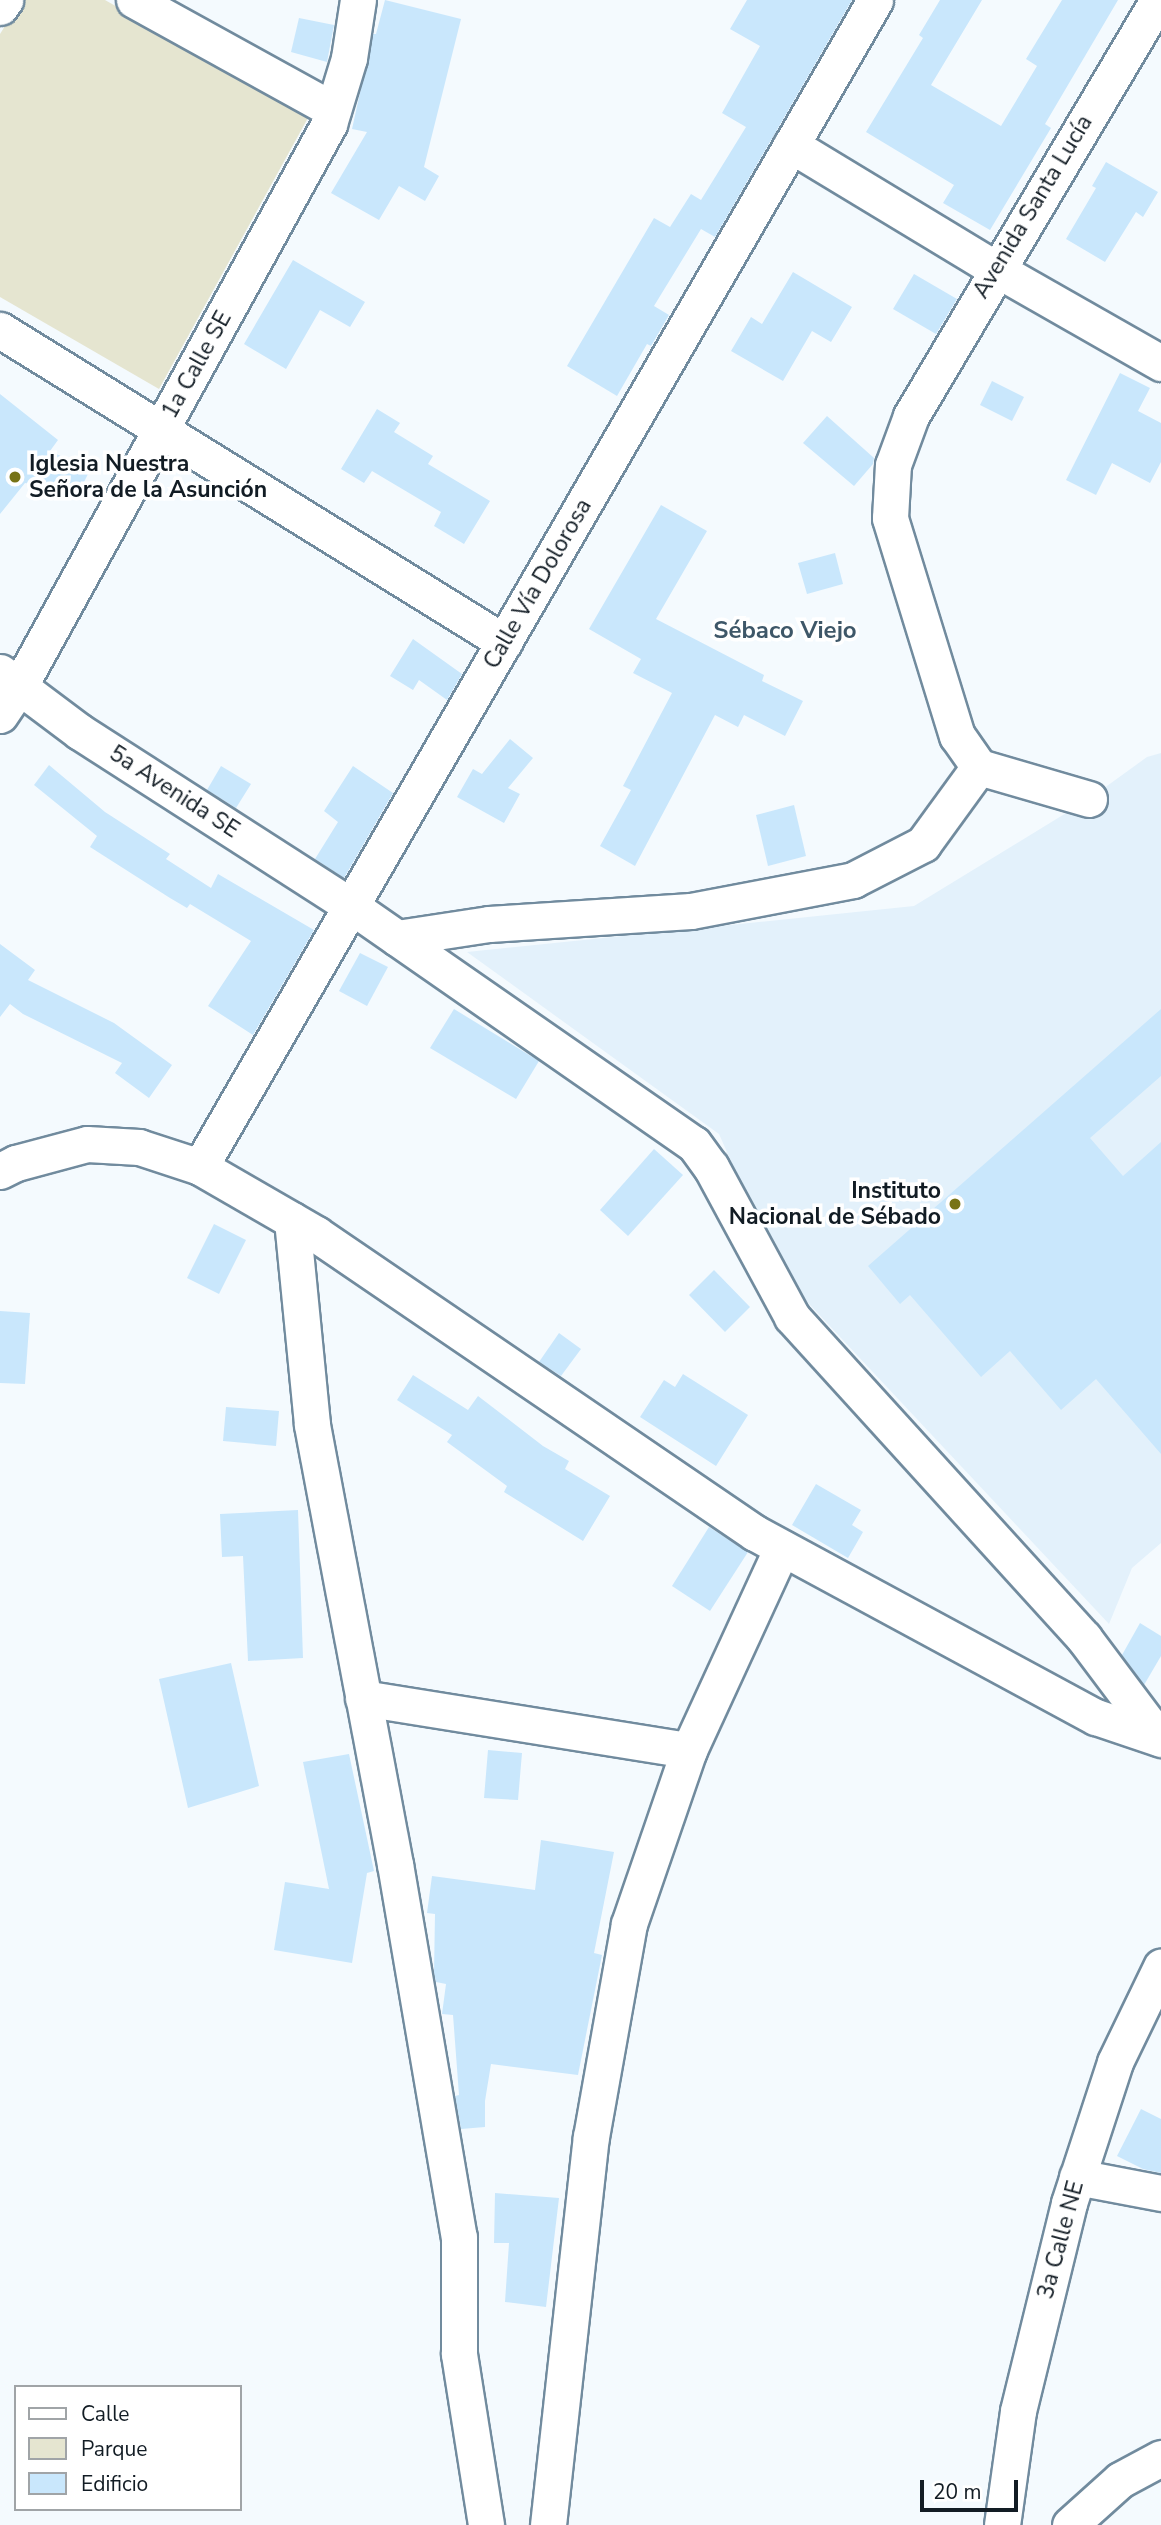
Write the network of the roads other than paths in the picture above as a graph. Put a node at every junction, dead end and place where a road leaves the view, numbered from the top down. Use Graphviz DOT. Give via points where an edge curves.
graph roads {
  1 [pos="5,0"];
  2 [pos="134,0"];
  3 [pos="358,0"];
  4 [pos="875,0"];
  5 [pos="1158,0"];
  6 [pos="0,7"];
  7 [pos="333,110"];
  8 [pos="791,145"];
  9 [pos="996,269"];
  10 [pos="0,330"];
  11 [pos="1161,362"];
  12 [pos="162,430"];
  13 [pos="504,642"];
  14 [pos="10,680"];
  15 [pos="0,715"];
  16 [pos="979,767"];
  17 [pos="1089,799"];
  18 [pos="351,906"];
  19 [pos="397,938"];
  20 [pos="200,1167"];
  21 [pos="0,1171"];
  22 [pos="292,1220"];
  23 [pos="782,1548"];
  24 [pos="363,1698"];
  25 [pos="1160,1738"];
  26 [pos="689,1750"];
  27 [pos="1161,1967"];
  28 [pos="1077,2178"];
  29 [pos="1161,2193"];
  30 [pos="1161,2458"];
  31 [pos="486,2525"];
  32 [pos="548,2525"];
  33 [pos="1002,2525"];
  34 [pos="1070,2525"];
  1 -- 6 [label="street"];
  2 -- 7 [label="street"];
  3 -- 7 [label="street, 1a Calle SE" via="349,58"];
  4 -- 8 [label="street, Calle Vía Dolorosa"];
  5 -- 9 [label="street, Avenida Santa Lucía"];
  7 -- 12 [label="street, 1a Calle SE"];
  8 -- 9 [label="street"];
  8 -- 13 [label="street, Calle Vía Dolorosa"];
  9 -- 11 [label="street"];
  9 -- 16 [label="street, Avenida Santa Lucía" via="911,416 893,465 890,519 957,736"];
  10 -- 12 [label="street"];
  12 -- 13 [label="street"];
  12 -- 14 [label="street, 1a Calle SE"];
  13 -- 18 [label="street, Calle Vía Dolorosa"];
  14 -- 15 [label="street, 1a Calle SE"];
  14 -- 18 [label="street, 5a Avenida SE" via="80,732"];
  16 -- 17 [label="street"];
  16 -- 19 [label="street" via="923,844 853,880 691,911 489,924"];
  18 -- 19 [label="street, 5a Avenida SE"];
  18 -- 20 [label="street, Calle Vía Dolorosa"];
  19 -- 25 [label="street, 5a Avenida SE" via="694,1144 793,1317 1084,1638"];
  20 -- 21 [label="street" via="139,1147 87,1144"];
  20 -- 22 [label="street"];
  22 -- 23 [label="street"];
  22 -- 24 [label="street" via="312,1424"];
  23 -- 25 [label="street" via="1096,1717"];
  23 -- 26 [label="street"];
  24 -- 26 [label="street"];
  24 -- 31 [label="street" via="459,2237 459,2354"];
  26 -- 32 [label="street" via="627,1937 591,2137"];
  27 -- 28 [label="street, 3a Calle NE" via="1115,2062"];
  28 -- 29 [label="street"];
  28 -- 33 [label="street, 3a Calle NE" via="1018,2411"];
  30 -- 34 [label="street" via="1120,2480"];
}
